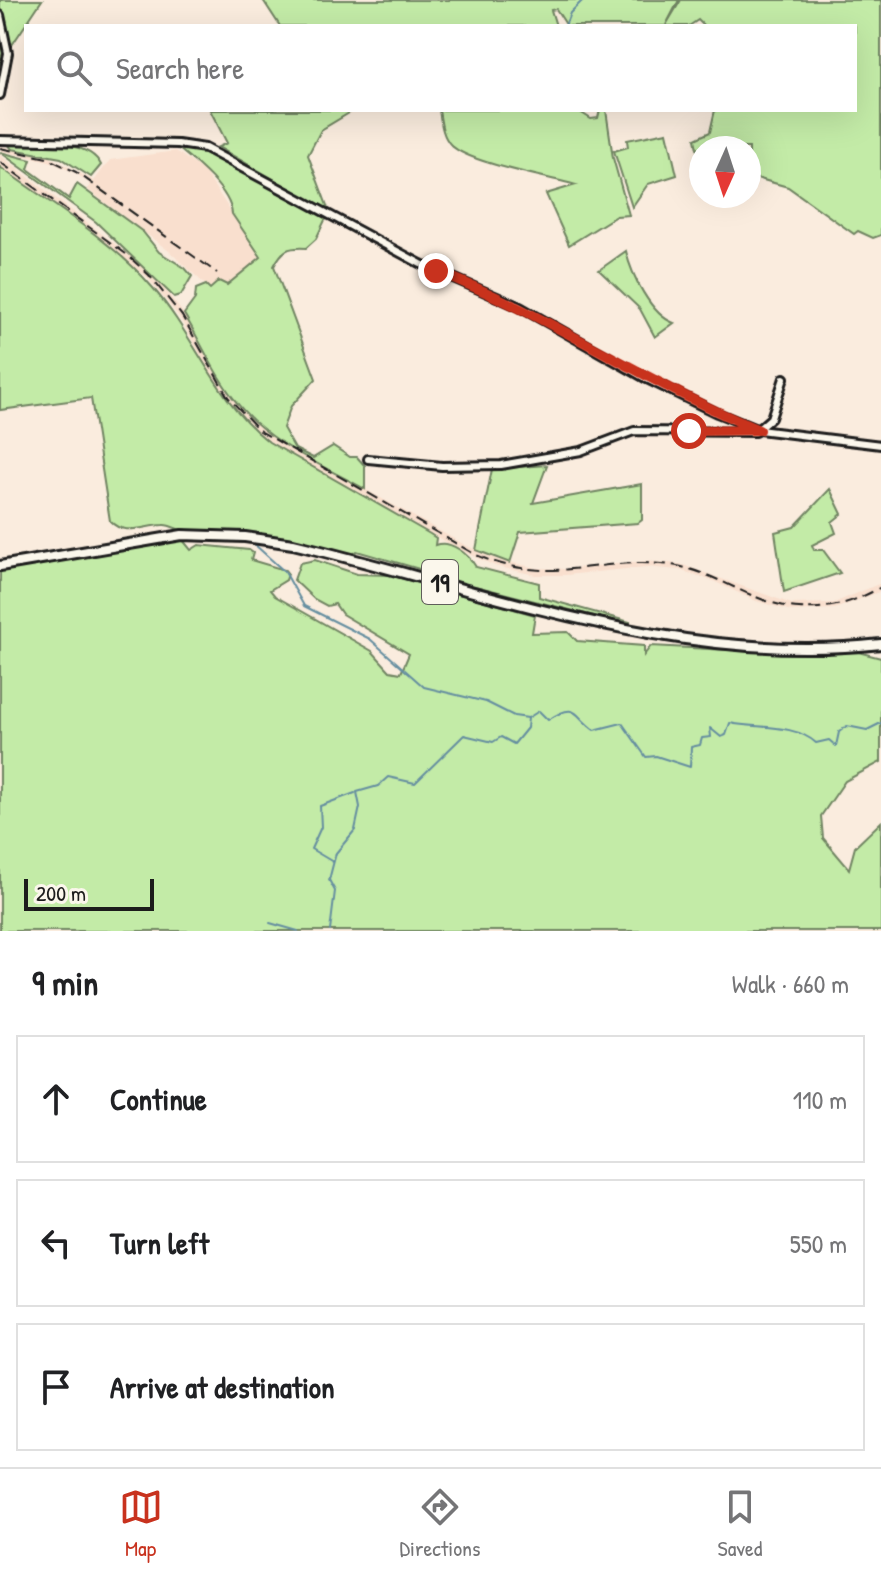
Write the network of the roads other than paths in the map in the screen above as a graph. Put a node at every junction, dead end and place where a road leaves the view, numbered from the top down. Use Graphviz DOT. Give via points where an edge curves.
graph roads {
  1 [pos="0,15"];
  2 [pos="0,95"];
  3 [pos="0,140"];
  4 [pos="784,378"];
  5 [pos="759,430"];
  6 [pos="881,445"];
  7 [pos="368,459"];
  8 [pos="0,566"];
  9 [pos="881,644"];
  1 -- 2 [label="street" via="8,53"];
  3 -- 5 [label="street" via="205,148 421,264 499,297 645,378"];
  4 -- 5 [label="street" via="771,418"];
  5 -- 6 [label="street"];
  5 -- 7 [label="street" via="634,431 581,451 501,465"];
  8 -- 9 [label="main road, 19" via="157,538 229,535 293,544 687,640 772,648"];
}
